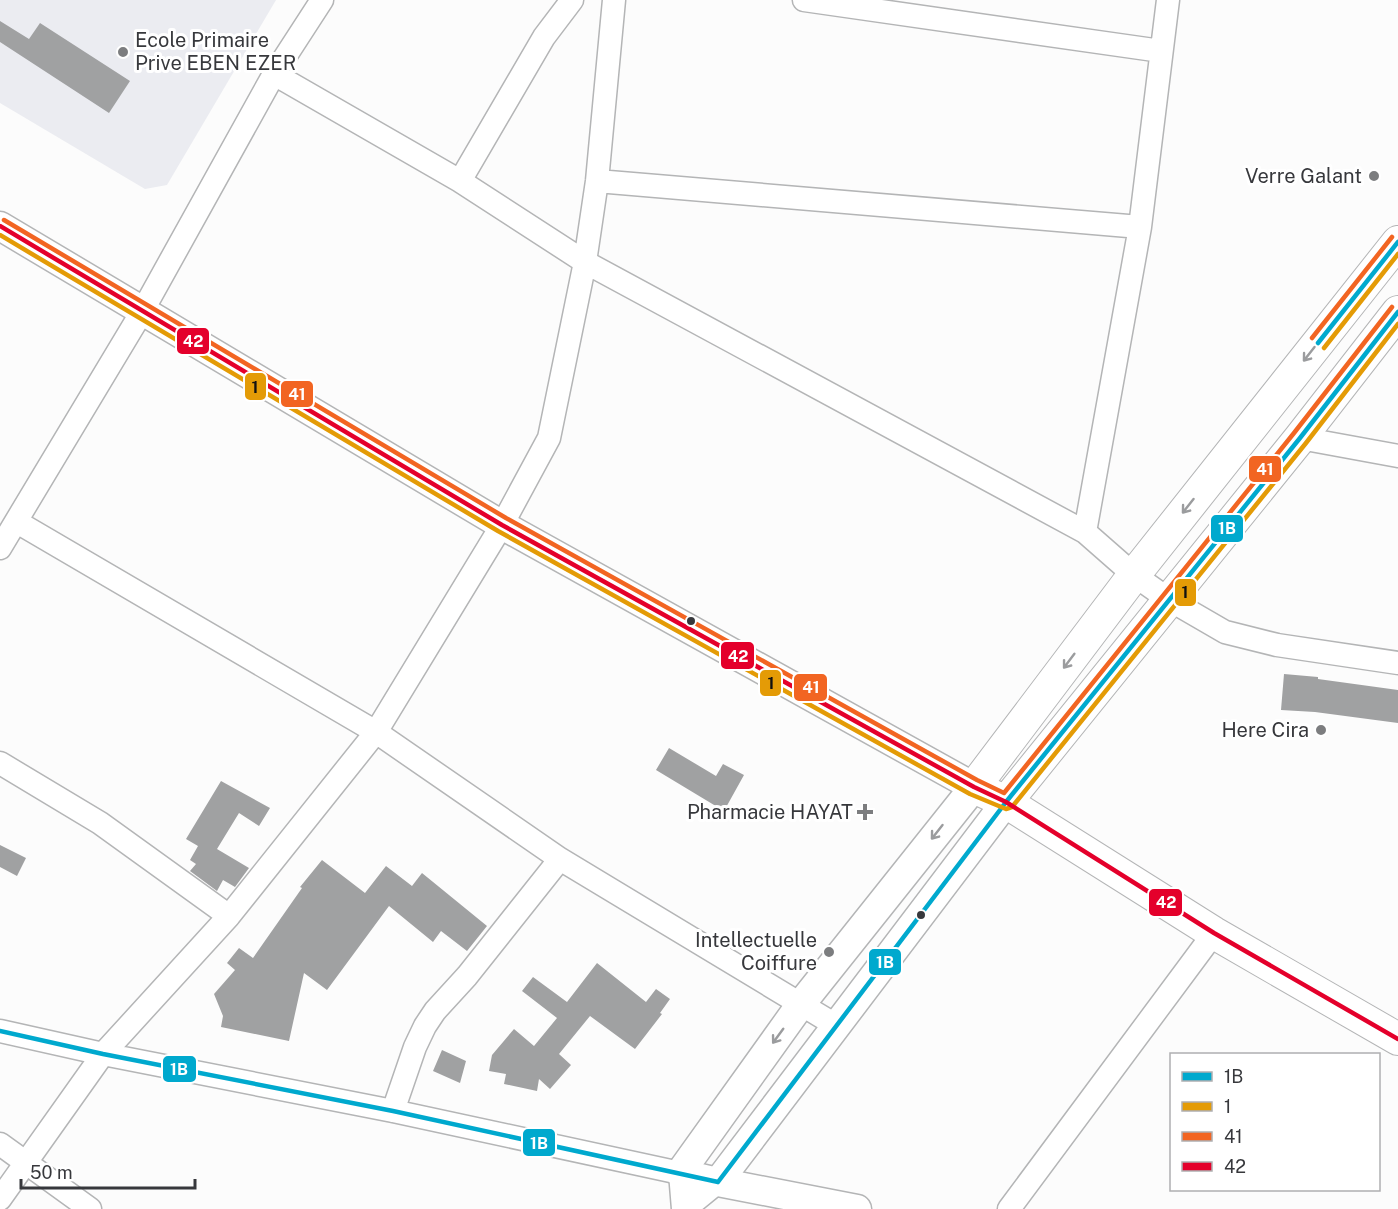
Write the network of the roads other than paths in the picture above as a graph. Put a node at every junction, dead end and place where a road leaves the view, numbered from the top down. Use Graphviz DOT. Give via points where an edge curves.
graph roads {
  1 [pos="322,0"];
  2 [pos="572,0"];
  3 [pos="614,0"];
  4 [pos="804,0"];
  5 [pos="1168,0"];
  6 [pos="1161,51"];
  7 [pos="274,74"];
  8 [pos="597,181"];
  9 [pos="460,182"];
  10 [pos="0,226"];
  11 [pos="1140,227"];
  12 [pos="1394,252"];
  13 [pos="585,261"];
  14 [pos="143,310"];
  15 [pos="1398,312"];
  16 [pos="1300,438"];
  17 [pos="1398,456"];
  18 [pos="17,522"];
  19 [pos="502,525"];
  20 [pos="1084,532"];
  21 [pos="0,548"];
  22 [pos="1134,575"];
  23 [pos="1168,599"];
  24 [pos="1398,663"];
  25 [pos="376,732"];
  26 [pos="0,763"];
  27 [pos="974,787"];
  28 [pos="1006,802"];
  29 [pos="560,859"];
  30 [pos="229,916"];
  31 [pos="1214,933"];
  32 [pos="801,1004"];
  33 [pos="837,1026"];
  34 [pos="0,1031"];
  35 [pos="1398,1039"];
  36 [pos="103,1054"];
  37 [pos="393,1111"];
  38 [pos="0,1144"];
  39 [pos="26,1164"];
  40 [pos="680,1173"];
  41 [pos="718,1182"];
  42 [pos="0,1199"];
  43 [pos="90,1209"];
  44 [pos="684,1209"];
  45 [pos="857,1209"];
  46 [pos="1010,1209"];
  1 -- 7 [label="street"];
  2 -- 9 [label="street" via="544,37"];
  3 -- 8 [label="street"];
  4 -- 6 [label="street"];
  5 -- 6 [label="street"];
  6 -- 11 [label="street"];
  7 -- 9 [label="street"];
  7 -- 14 [label="street"];
  8 -- 11 [label="street"];
  8 -- 13 [label="street"];
  9 -- 13 [label="street"];
  10 -- 14 [label="street"];
  11 -- 20 [label="street"];
  12 -- 22 [label="main road, one-way"];
  13 -- 19 [label="street" via="549,438"];
  13 -- 20 [label="street"];
  14 -- 18 [label="street"];
  14 -- 19 [label="street"];
  15 -- 16 [label="main road"];
  16 -- 17 [label="street"];
  16 -- 23 [label="main road"];
  18 -- 21 [label="street"];
  18 -- 25 [label="street"];
  19 -- 25 [label="street"];
  19 -- 27 [label="street"];
  20 -- 22 [label="street"];
  22 -- 23 [label="street"];
  22 -- 27 [label="main road, one-way"];
  23 -- 24 [label="street" via="1225,632 1250,639"];
  23 -- 28 [label="main road"];
  25 -- 29 [label="street"];
  25 -- 30 [label="street"];
  26 -- 30 [label="street" via="100,823"];
  27 -- 28 [label="main road"];
  27 -- 32 [label="street, one-way"];
  28 -- 31 [label="main road"];
  28 -- 33 [label="street"];
  29 -- 32 [label="street"];
  29 -- 37 [label="street" via="425,1026"];
  30 -- 36 [label="street"];
  31 -- 35 [label="main road"];
  31 -- 46 [label="street"];
  32 -- 33 [label="street"];
  32 -- 40 [label="street, one-way"];
  33 -- 41 [label="street"];
  34 -- 36 [label="street"];
  36 -- 37 [label="street"];
  36 -- 39 [label="street"];
  37 -- 40 [label="street"];
  38 -- 39 [label="street"];
  39 -- 42 [label="street"];
  39 -- 43 [label="street"];
  40 -- 41 [label="street"];
  40 -- 44 [label="street"];
  41 -- 44 [label="street"];
  41 -- 45 [label="street"];
}
